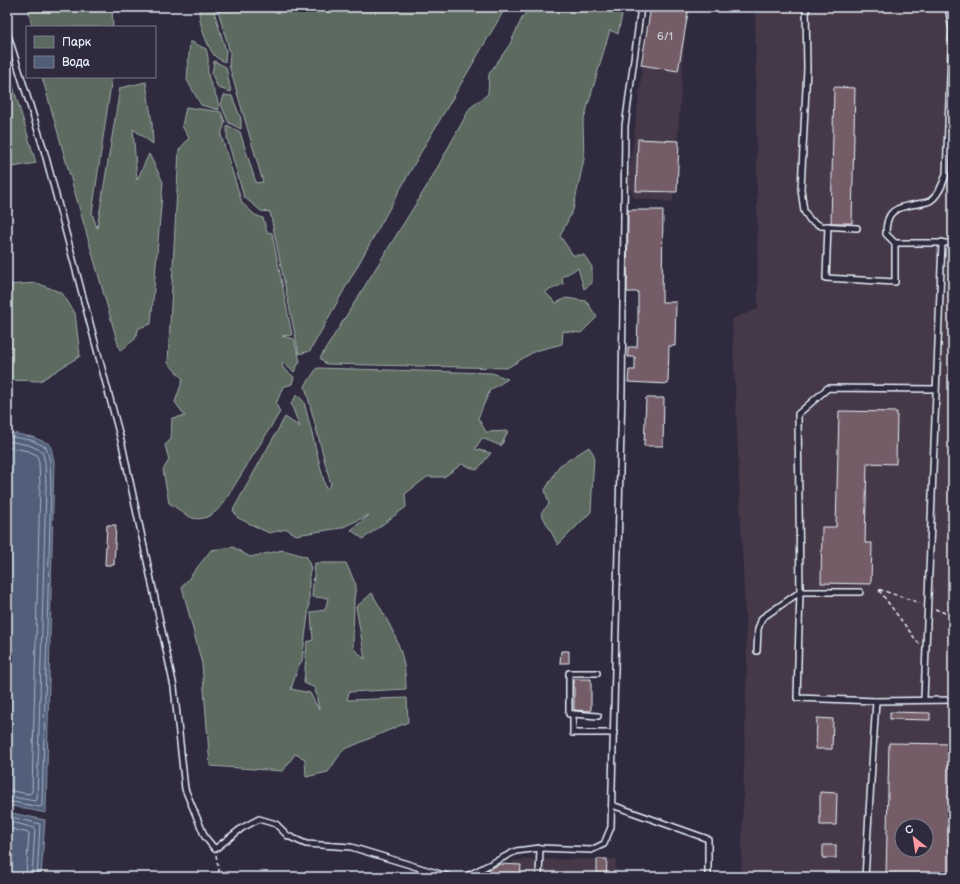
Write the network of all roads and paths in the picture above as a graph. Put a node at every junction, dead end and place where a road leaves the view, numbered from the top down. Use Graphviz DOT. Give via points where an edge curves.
graph roads {
  1 [pos="641,7"];
  2 [pos="806,7"];
  3 [pos="948,7"];
  4 [pos="7,32"];
  5 [pos="828,226"];
  6 [pos="857,228"];
  7 [pos="942,242"];
  8 [pos="896,243"];
  9 [pos="953,243"];
  10 [pos="936,389"];
  11 [pos="800,592"];
  12 [pos="860,592"];
  13 [pos="928,606"];
  14 [pos="953,616"];
  15 [pos="757,651"];
  16 [pos="926,653"];
  17 [pos="597,673"];
  18 [pos="924,699"];
  19 [pos="953,700"];
  20 [pos="876,701"];
  21 [pos="573,714"];
  22 [pos="598,716"];
  23 [pos="614,733"];
  24 [pos="612,805"];
  25 [pos="540,848"];
  26 [pos="215,850"];
  27 [pos="220,877"];
  28 [pos="450,877"];
  29 [pos="465,877"];
  30 [pos="539,877"];
  31 [pos="708,877"];
  32 [pos="865,877"];
  1 -- 23 [label="lane" via="625,126"];
  2 -- 5 [label="lane" via="807,68 801,200 810,220 821,226"];
  3 -- 8 [label="lane" via="952,29 946,174 942,185 929,202 900,207 890,213 886,223 886,234"];
  4 -- 26 [label="lane" via="44,150 122,444 174,686 184,789 205,837"];
  5 -- 6 [label="lane"];
  5 -- 8 [label="lane" via="826,278 895,282"];
  7 -- 8 [label="lane"];
  7 -- 9 [label="lane"];
  7 -- 10 [label="lane"];
  10 -- 11 [label="lane" via="828,388 798,414"];
  10 -- 13 [label="lane"];
  11 -- 12 [label="lane"];
  11 -- 15 [label="lane" via="762,618 758,629"];
  11 -- 20 [label="lane" via="797,698"];
  13 -- 14 [label="path"];
  13 -- 16 [label="lane"];
  13 -- 16 [label="path" via="878,589"];
  16 -- 18 [label="lane"];
  17 -- 21 [label="lane" via="569,673 568,714"];
  18 -- 19 [label="lane"];
  18 -- 20 [label="lane"];
  20 -- 32 [label="lane"];
  21 -- 22 [label="lane"];
  21 -- 23 [label="lane" via="572,733"];
  23 -- 24 [label="lane"];
  24 -- 25 [label="lane" via="611,827 604,844 591,850"];
  24 -- 31 [label="lane" via="708,839"];
  25 -- 29 [label="lane" via="516,851"];
  25 -- 30 [label="lane"];
  26 -- 27 [label="path"];
  26 -- 28 [label="lane" via="242,828 259,819 276,824 288,836 306,844 351,846"];
}
